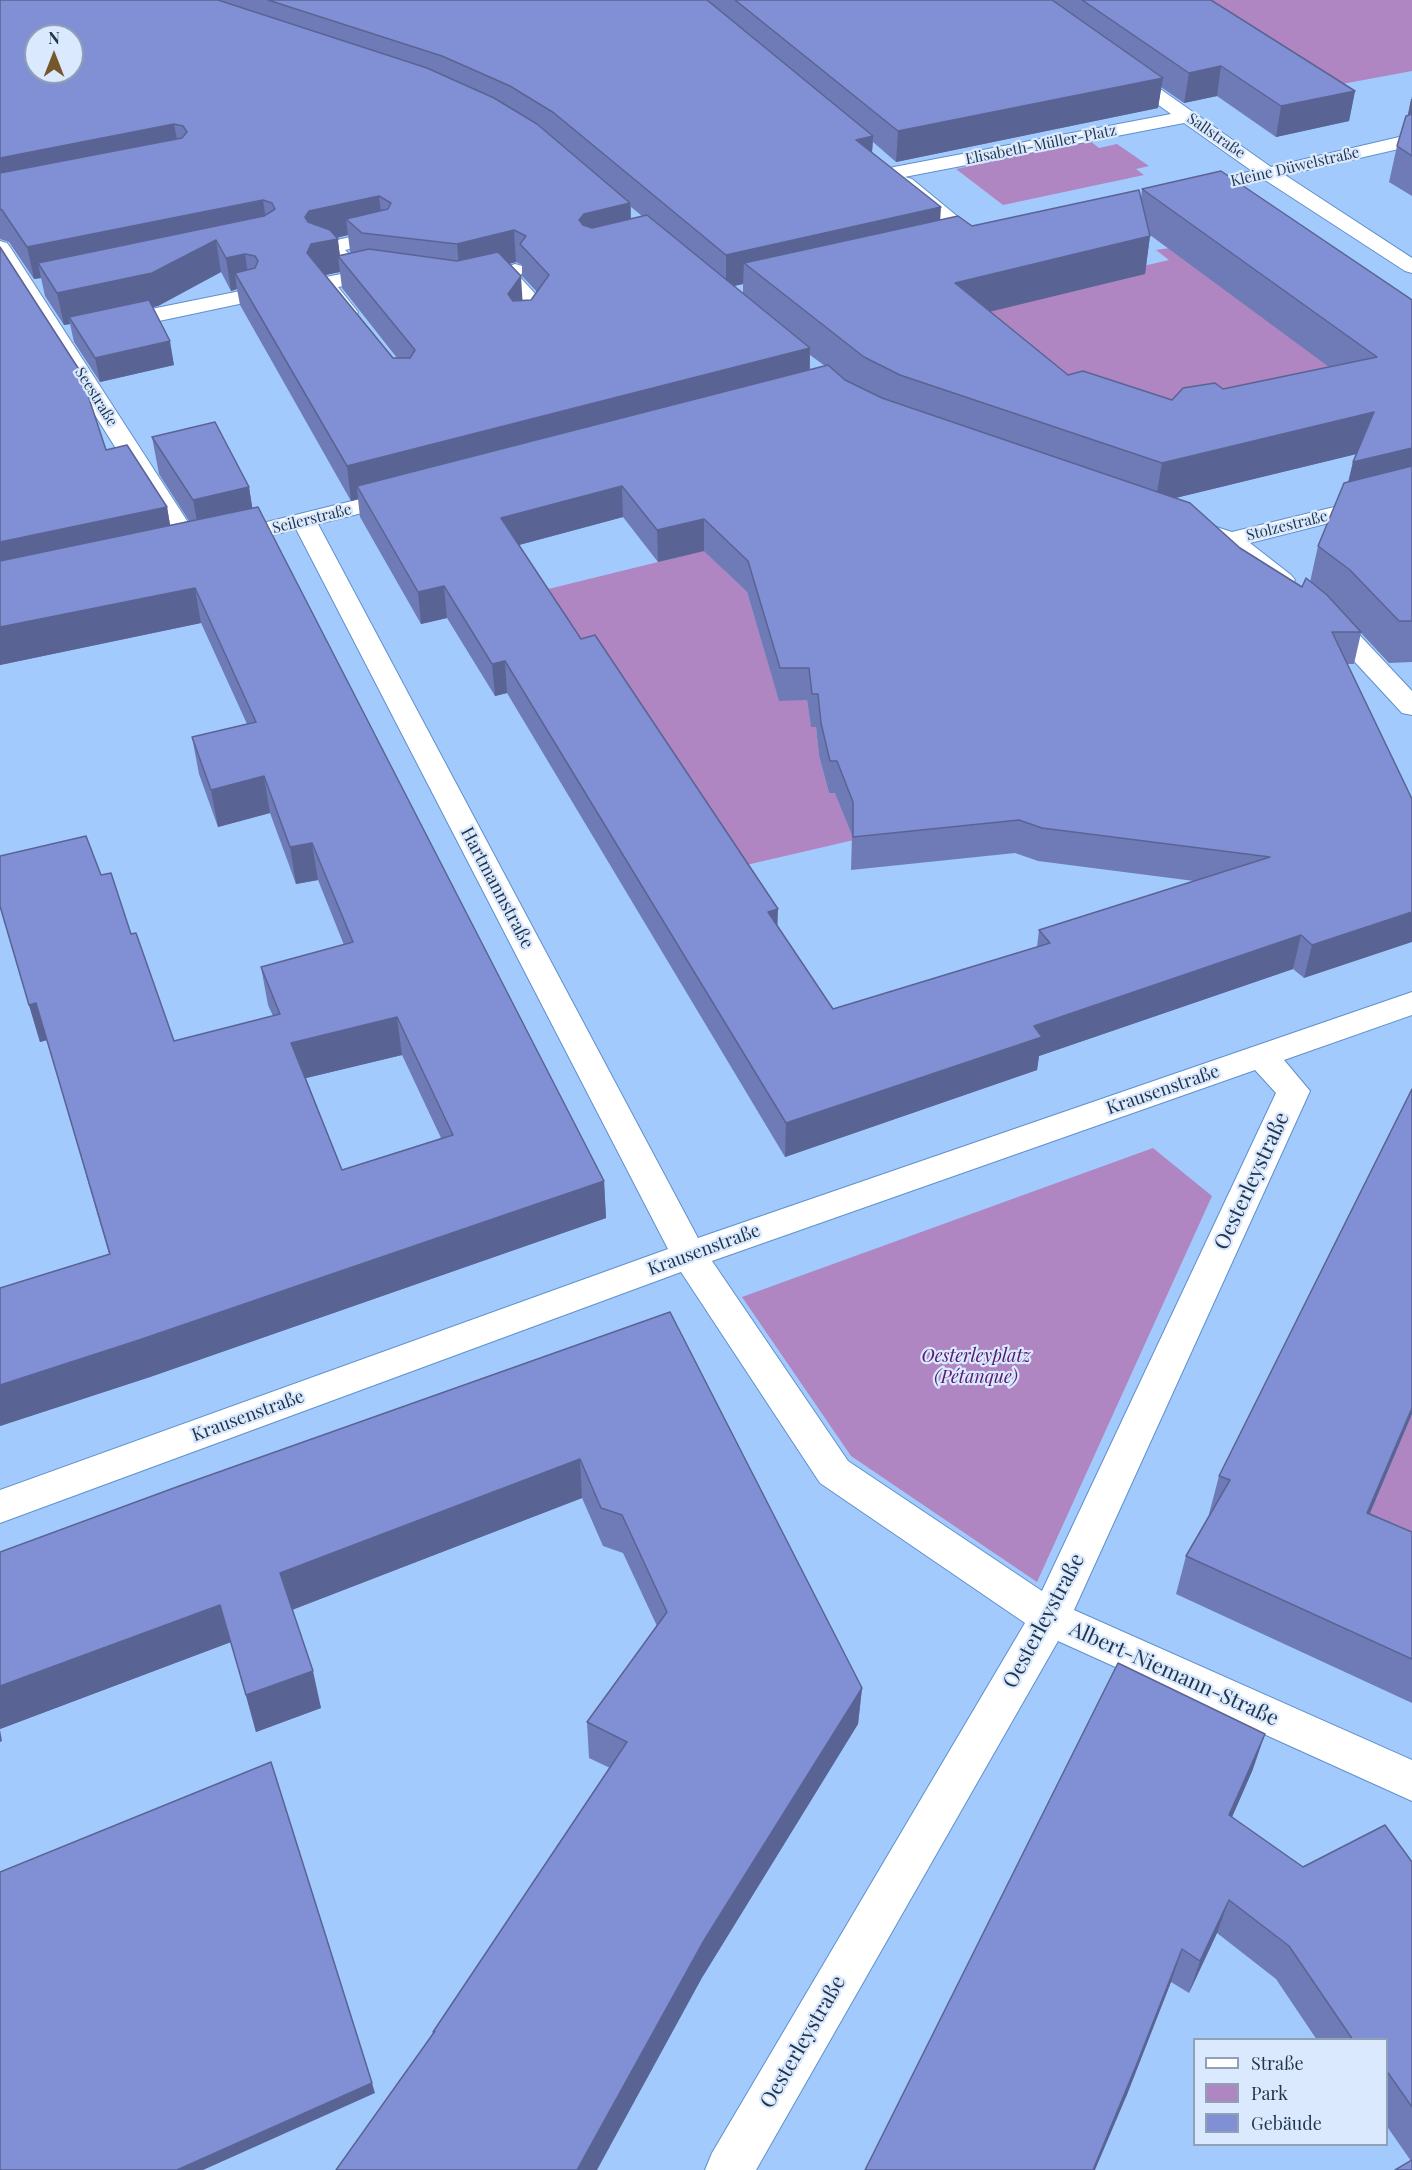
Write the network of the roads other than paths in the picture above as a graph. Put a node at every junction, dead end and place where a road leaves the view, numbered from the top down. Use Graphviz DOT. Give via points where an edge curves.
graph roads {
  1 [pos="1110,62"];
  2 [pos="1188,116"];
  3 [pos="1412,140"];
  4 [pos="876,158"];
  5 [pos="894,173"];
  6 [pos="1269,174"];
  7 [pos="1168,196"];
  8 [pos="996,234"];
  9 [pos="382,236"];
  10 [pos="973,239"];
  11 [pos="950,244"];
  12 [pos="0,248"];
  13 [pos="1412,267"];
  14 [pos="383,275"];
  15 [pos="360,276"];
  16 [pos="28,277"];
  17 [pos="483,280"];
  18 [pos="51,285"];
  19 [pos="250,295"];
  20 [pos="523,327"];
  21 [pos="361,329"];
  22 [pos="58,336"];
  23 [pos="419,492"];
  24 [pos="1412,495"];
  25 [pos="1165,517"];
  26 [pos="304,521"];
  27 [pos="1231,540"];
  28 [pos="181,550"];
  29 [pos="1412,707"];
  30 [pos="1412,1004"];
  31 [pos="1261,1056"];
  32 [pos="689,1255"];
  33 [pos="0,1507"];
  34 [pos="1050,1618"];
  35 [pos="1412,1781"];
  36 [pos="729,2170"];
  1 -- 2 [label="street, Sallstraße"];
  2 -- 5 [label="street, Elisabeth-Müller-Platz"];
  2 -- 6 [label="street, Sallstraße"];
  3 -- 6 [label="street, Kleine Düwelstraße"];
  4 -- 5 [label="street"];
  5 -- 10 [label="street"];
  6 -- 7 [label="street, Kleine Düwelstraße"];
  6 -- 13 [label="street, Sallstraße"];
  8 -- 10 [label="street"];
  9 -- 15 [label="street" via="314,242 342,256"];
  10 -- 11 [label="street"];
  12 -- 16 [label="street, Seestraße"];
  14 -- 15 [label="street"];
  15 -- 21 [label="street" via="324,284"];
  16 -- 18 [label="street"];
  16 -- 22 [label="street, Seestraße"];
  17 -- 20 [label="street" via="510,272 537,308"];
  19 -- 22 [label="street"];
  22 -- 28 [label="street, Seestraße"];
  23 -- 26 [label="street, Seilerstraße"];
  24 -- 27 [label="street, Stolzestraße"];
  25 -- 27 [label="street"];
  26 -- 28 [label="street, Seilerstraße"];
  26 -- 32 [label="street, Hartmannstraße"];
  27 -- 29 [label="street" via="1330,619"];
  30 -- 31 [label="street, Krausenstraße"];
  31 -- 32 [label="street, Krausenstraße"];
  31 -- 34 [label="street, Oesterleystraße" via="1293,1091"];
  32 -- 33 [label="street, Krausenstraße"];
  32 -- 34 [label="street, Albert-Niemann-Straße" via="834,1472"];
  34 -- 35 [label="street, Albert-Niemann-Straße"];
  34 -- 36 [label="street, Oesterleystraße"];
}
